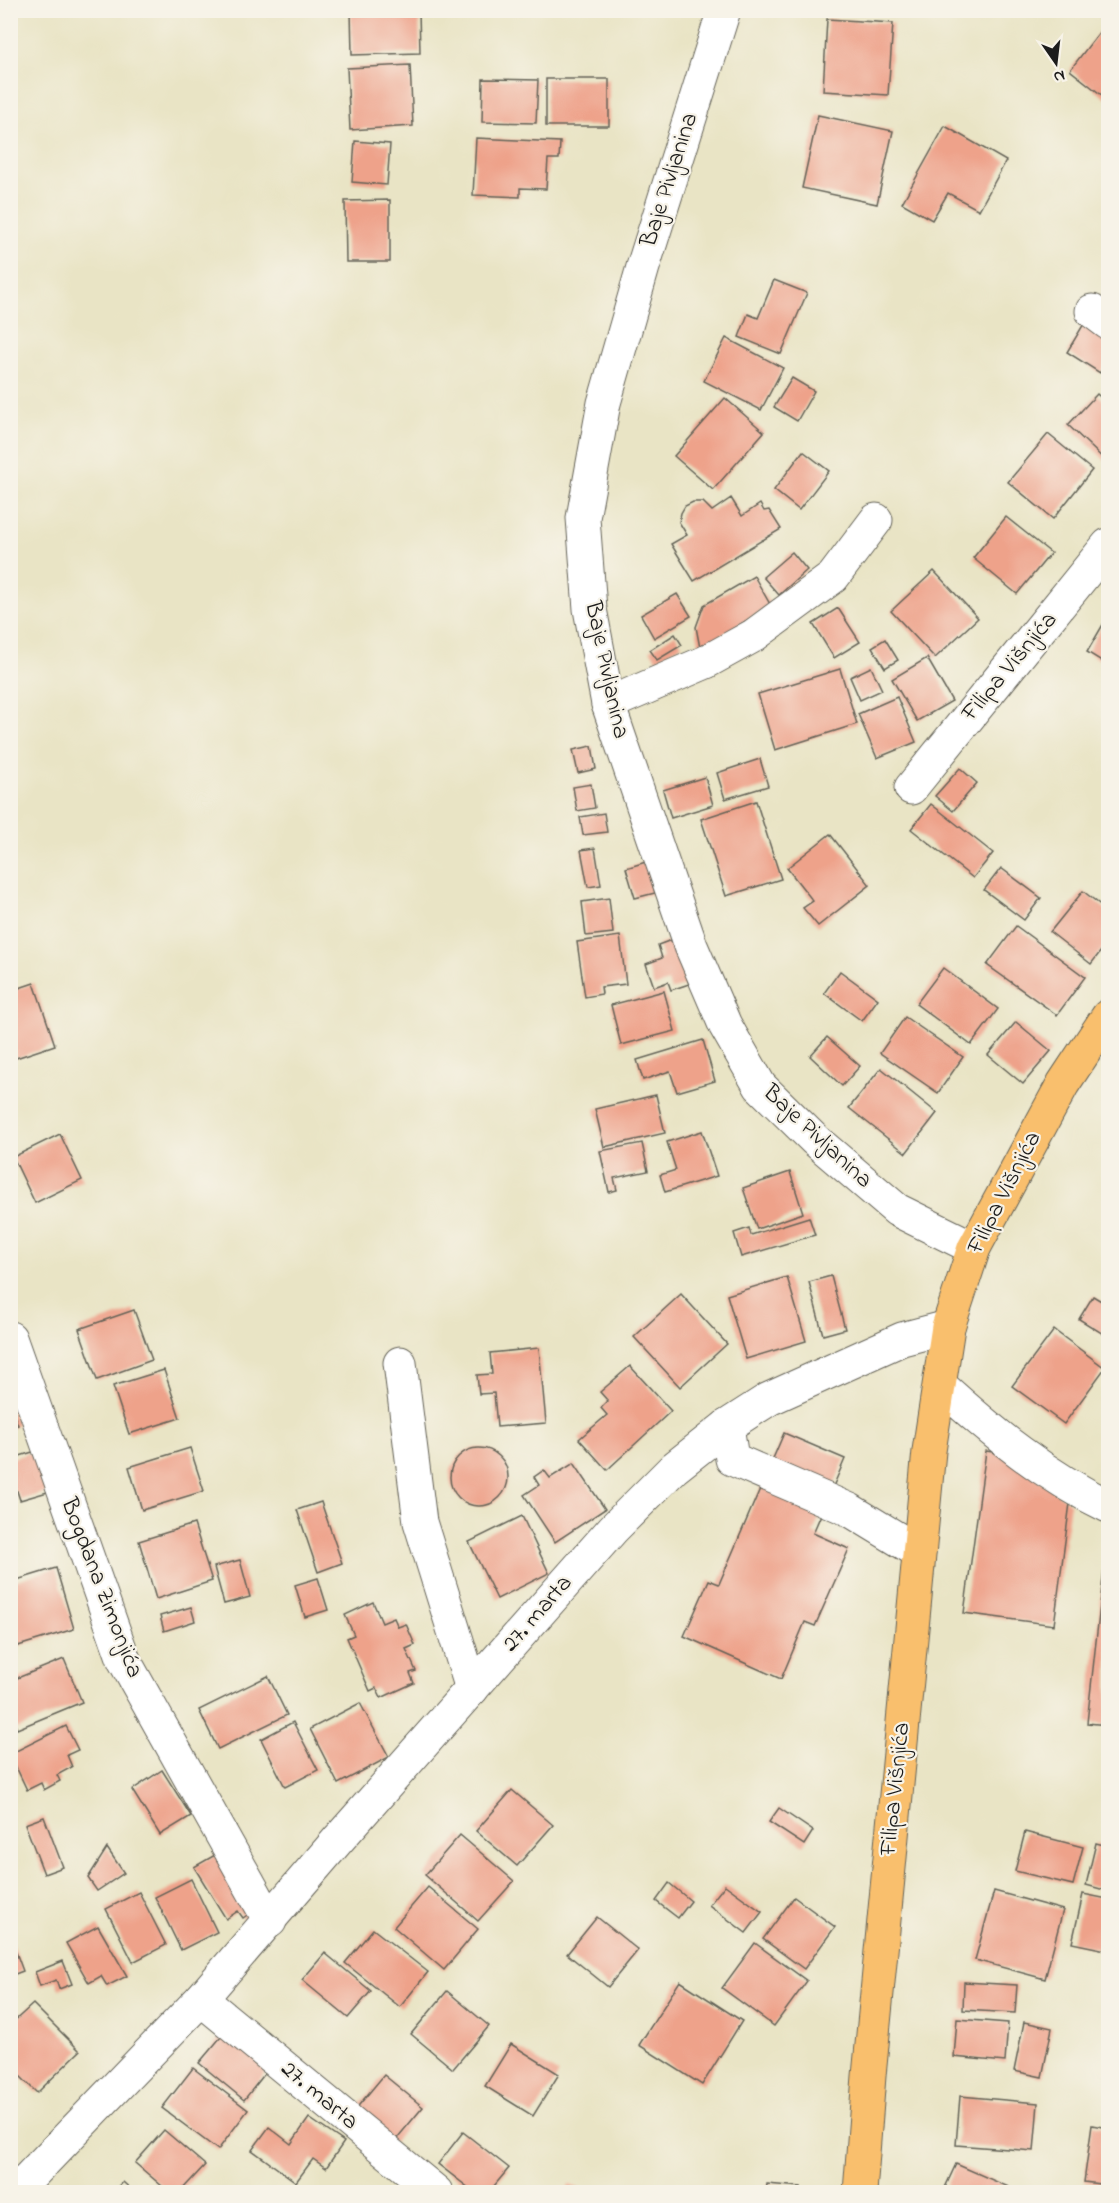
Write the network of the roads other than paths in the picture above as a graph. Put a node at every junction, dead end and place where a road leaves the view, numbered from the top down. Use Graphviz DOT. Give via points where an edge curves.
graph roads {
  1 [pos="724,10"];
  2 [pos="876,520"];
  3 [pos="1108,545"];
  4 [pos="608,704"];
  5 [pos="911,788"];
  6 [pos="1108,1016"];
  7 [pos="974,1248"];
  8 [pos="948,1327"];
  9 [pos="10,1338"];
  10 [pos="400,1363"];
  11 [pos="941,1386"];
  12 [pos="727,1426"];
  13 [pos="1108,1506"];
  14 [pos="919,1552"];
  15 [pos="472,1689"];
  16 [pos="270,1921"];
  17 [pos="201,1998"];
  18 [pos="15,2193"];
  19 [pos="436,2193"];
  20 [pos="860,2193"];
  1 -- 4 [label="street, Baje Pivljanina" via="604,404 584,518 590,609"];
  2 -- 4 [label="street" via="833,577 753,636 706,662"];
  3 -- 5 [label="street, Filipa Višnjića"];
  4 -- 7 [label="street, Baje Pivljanina" via="691,946 725,1025 760,1086 815,1140 897,1210"];
  6 -- 7 [label="main road, Filipa Višnjića" via="1062,1084"];
  7 -- 8 [label="main road, Filipa Višnjića"];
  8 -- 11 [label="main road, Filipa Višnjića"];
  8 -- 12 [label="street, 27. marta" via="902,1339 856,1358 769,1399"];
  9 -- 16 [label="street, Bogdana Zimonjića" via="124,1660"];
  10 -- 15 [label="street" via="420,1522"];
  11 -- 13 [label="street" via="1004,1442 1073,1489"];
  11 -- 14 [label="main road, Filipa Višnjića" via="929,1451"];
  12 -- 14 [label="street" via="732,1458 850,1510"];
  12 -- 15 [label="street, 27. marta" via="674,1468 613,1528"];
  14 -- 20 [label="main road, Filipa Višnjića"];
  15 -- 16 [label="street, 27. marta"];
  16 -- 17 [label="street, 27. marta"];
  17 -- 18 [label="street, 27. marta"];
  17 -- 19 [label="street, 27. marta"];
}
